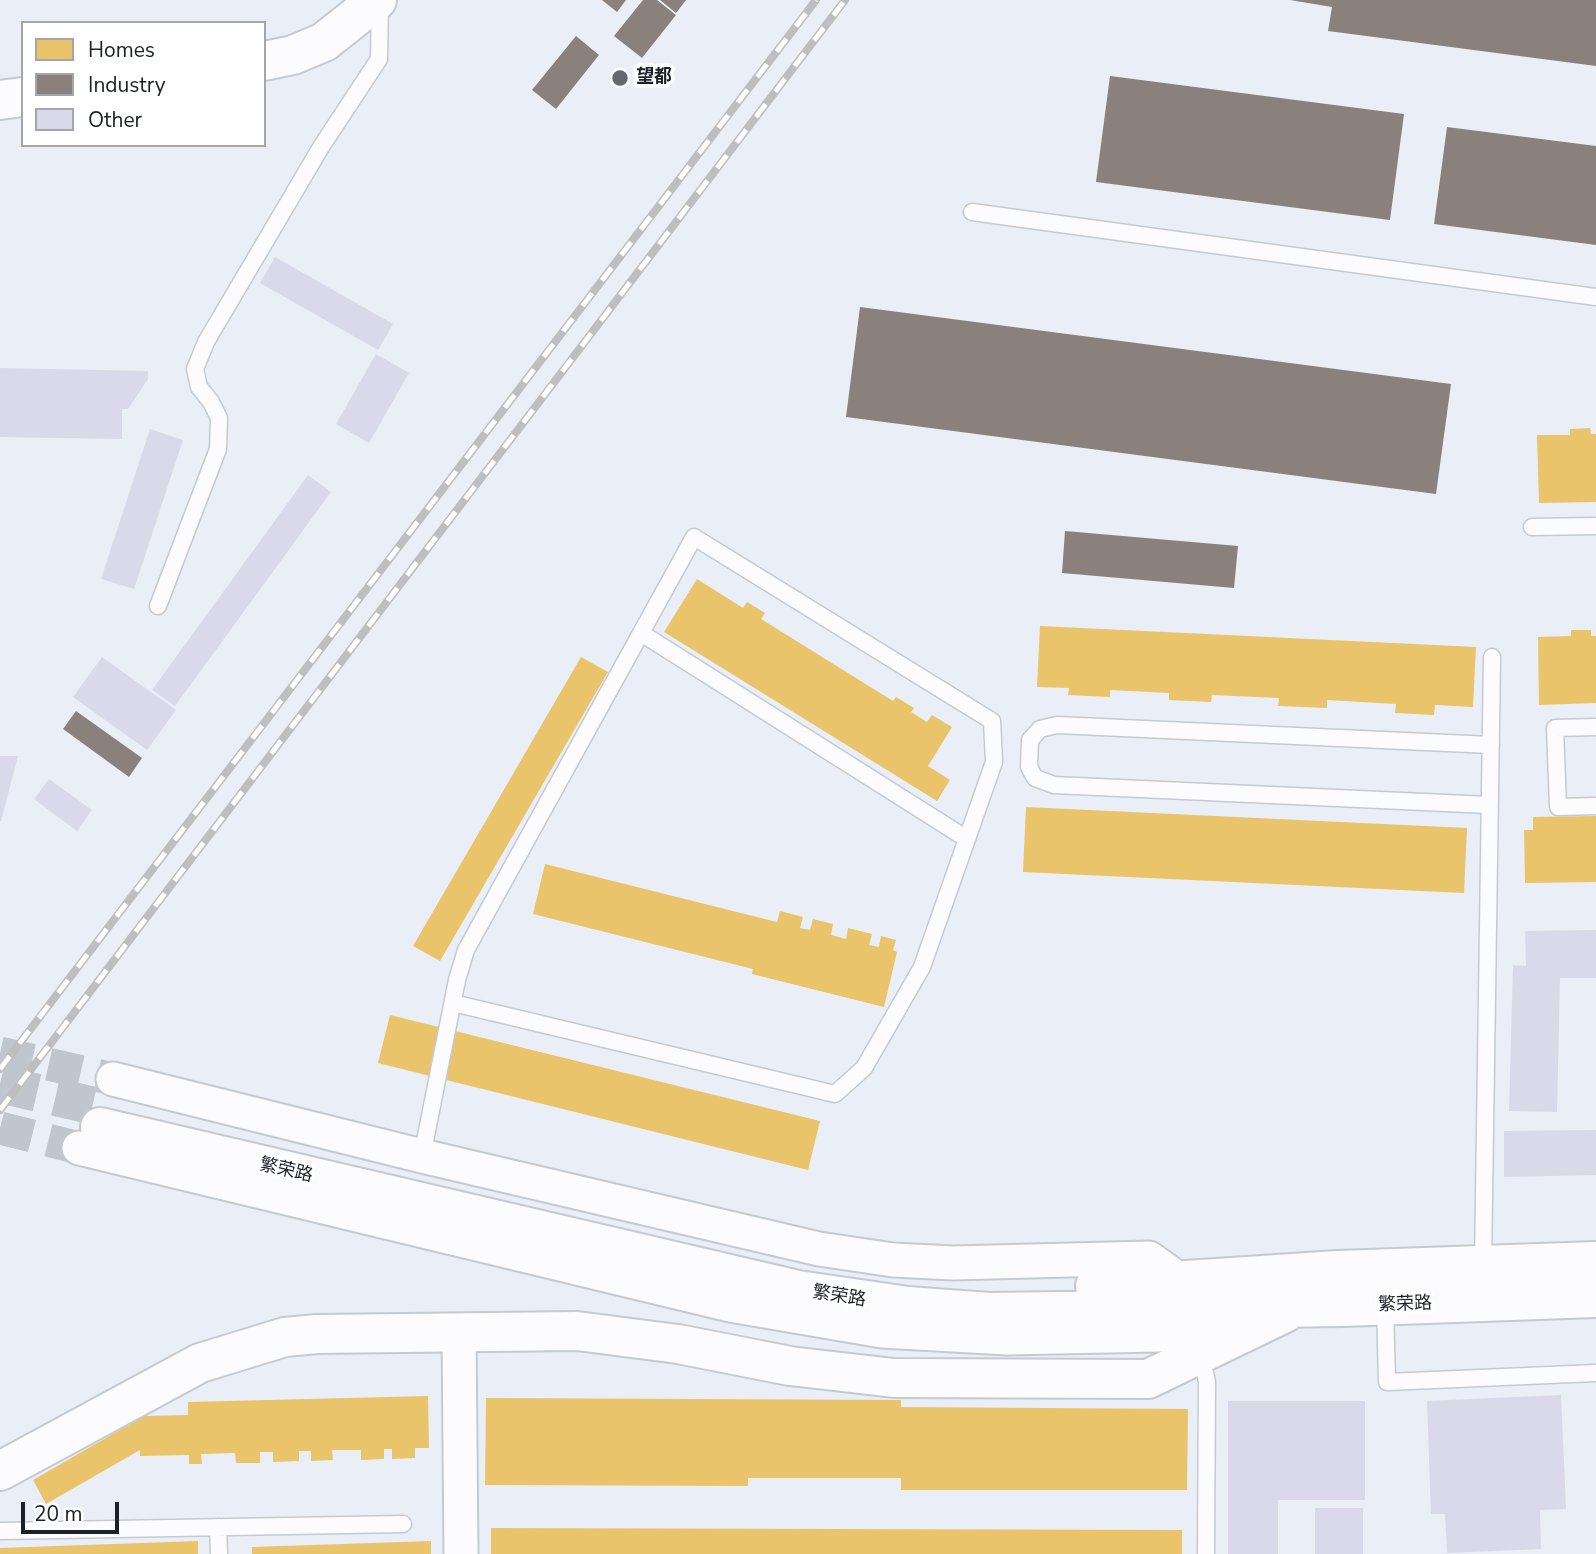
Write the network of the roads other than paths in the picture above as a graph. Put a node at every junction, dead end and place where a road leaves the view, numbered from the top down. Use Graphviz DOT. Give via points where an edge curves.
graph roads {
  1 [pos="379,0"];
  2 [pos="266,61"];
  3 [pos="21,97"];
  4 [pos="0,100"];
  5 [pos="972,212"];
  6 [pos="1596,298"];
  7 [pos="1596,526"];
  8 [pos="1532,527"];
  9 [pos="158,606"];
  10 [pos="641,634"];
  11 [pos="1492,657"];
  12 [pos="1596,727"];
  13 [pos="1491,745"];
  14 [pos="1489,805"];
  15 [pos="1596,806"];
  16 [pos="967,839"];
  17 [pos="453,1003"];
  18 [pos="100,1116"];
  19 [pos="422,1156"];
  20 [pos="1596,1261"];
  21 [pos="1483,1265"];
  22 [pos="1181,1281"];
  23 [pos="1596,1298"];
  24 [pos="1385,1306"];
  25 [pos="1296,1308"];
  26 [pos="459,1333"];
  27 [pos="1201,1353"];
  28 [pos="1596,1374"];
  29 [pos="0,1471"];
  30 [pos="403,1524"];
  31 [pos="218,1527"];
  32 [pos="0,1531"];
  33 [pos="219,1554"];
  34 [pos="461,1554"];
  35 [pos="1206,1554"];
  1 -- 2 [label="main road" via="324,42"];
  1 -- 9 [label="lane" via="379,60 321,147 206,342 195,369 199,387 219,418 218,449"];
  3 -- 4 [label="main road"];
  5 -- 6 [label="lane"];
  7 -- 8 [label="lane"];
  10 -- 16 [label="lane"];
  10 -- 16 [label="lane" via="694,537 992,721 994,762"];
  10 -- 17 [label="lane" via="466,950"];
  11 -- 13 [label="lane"];
  12 -- 15 [label="lane" via="1555,728 1558,807"];
  13 -- 14 [label="lane"];
  13 -- 14 [label="lane" via="1057,725 1040,729 1031,740 1029,767 1035,778 1054,785"];
  14 -- 21 [label="lane"];
  16 -- 17 [label="lane" via="922,967 864,1068 835,1094"];
  17 -- 19 [label="lane"];
  18 -- 19 [label="street"];
  18 -- 22 [label="main road, 繁荣路" via="843,1280 989,1294"];
  18 -- 25 [label="main road, 繁荣路" via="840,1298 989,1312"];
  19 -- 22 [label="street" via="819,1249 953,1263 1149,1258"];
  20 -- 21 [label="main road, 繁荣路"];
  21 -- 22 [label="main road, 繁荣路"];
  23 -- 24 [label="main road, 繁荣路"];
  24 -- 25 [label="main road, 繁荣路"];
  24 -- 28 [label="lane" via="1387,1382"];
  25 -- 27 [label="main road"];
  26 -- 27 [label="main road" via="577,1331 894,1378 1148,1379"];
  26 -- 29 [label="main road" via="317,1334 252,1345 200,1363"];
  26 -- 34 [label="street"];
  27 -- 35 [label="lane" via="1207,1382"];
  30 -- 31 [label="lane"];
  31 -- 32 [label="lane"];
  31 -- 33 [label="lane"];
}
